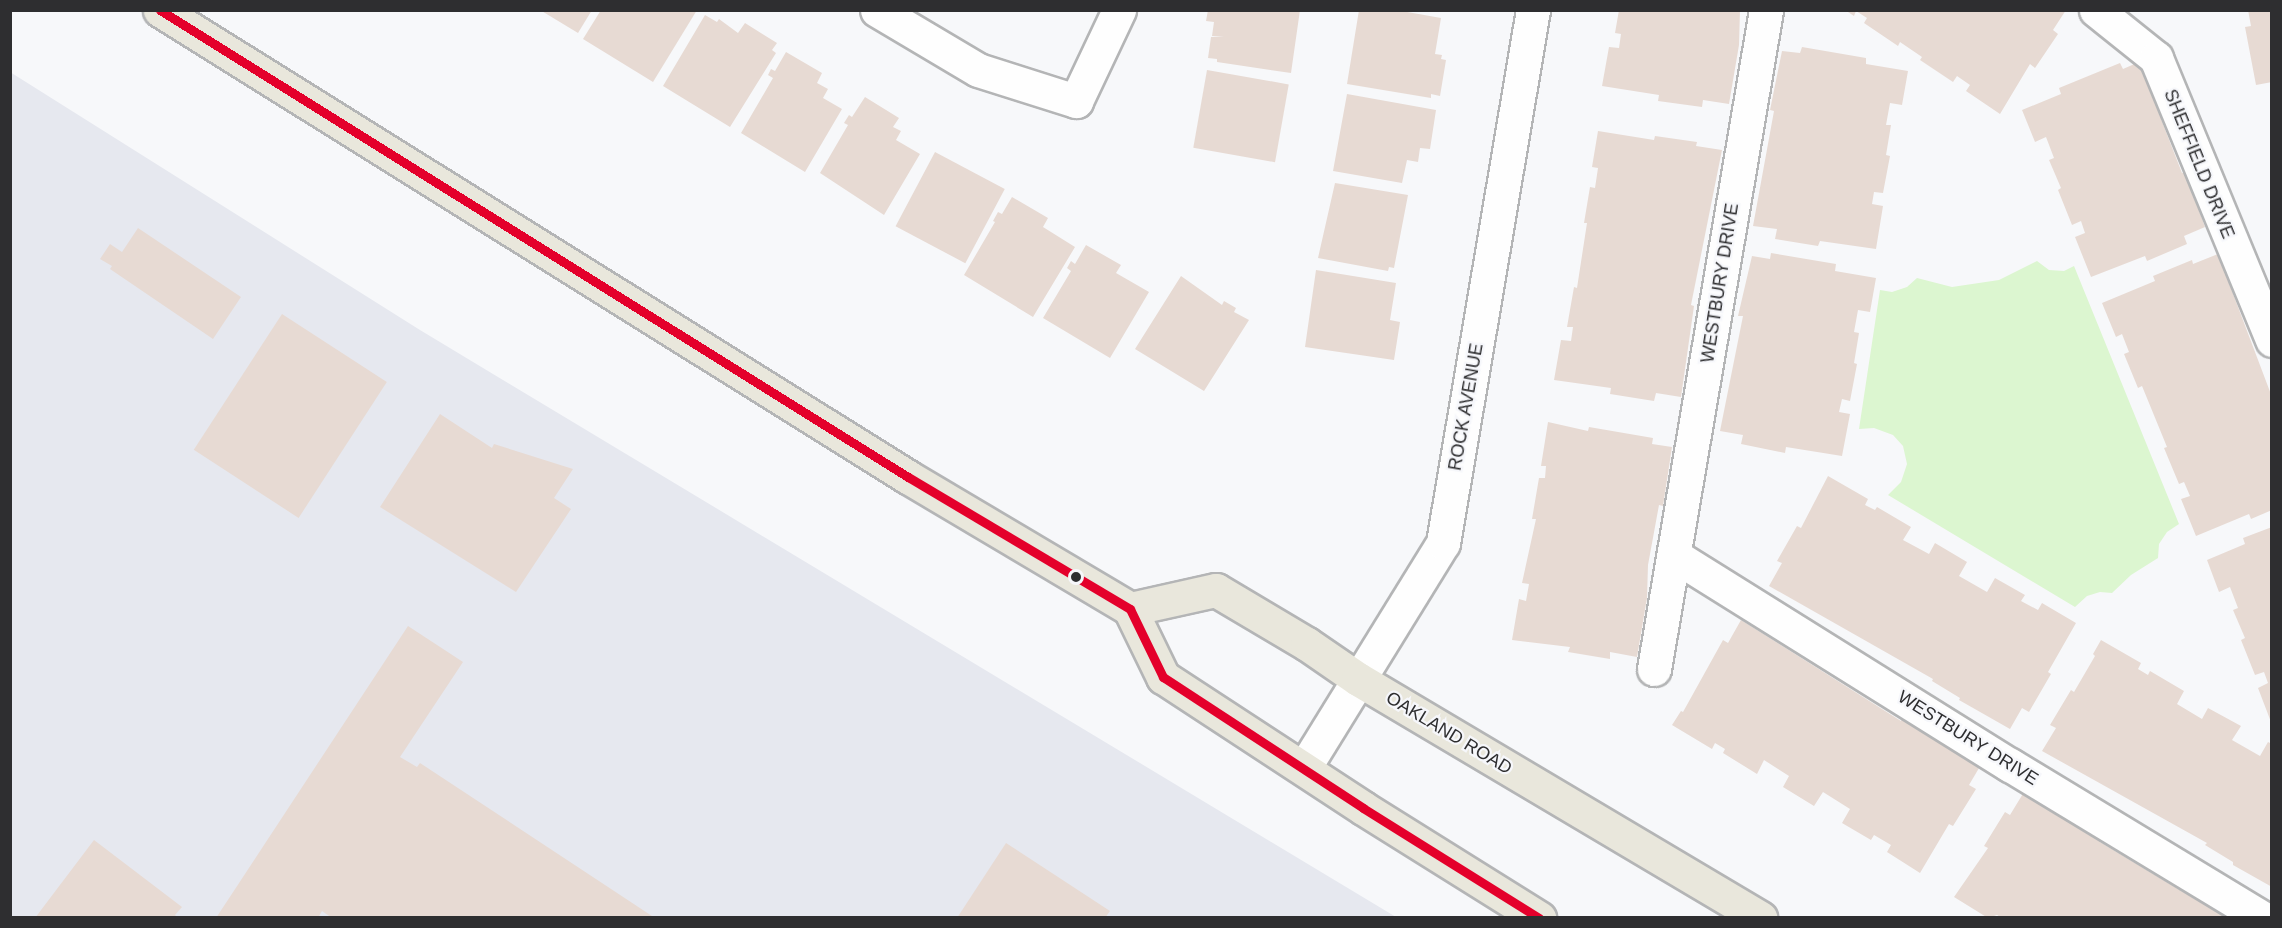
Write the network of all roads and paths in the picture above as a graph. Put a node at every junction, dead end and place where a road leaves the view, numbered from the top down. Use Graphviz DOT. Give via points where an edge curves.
graph roads {
  1 [pos="160,10"];
  2 [pos="877,10"];
  3 [pos="1119,10"];
  4 [pos="1533,10"];
  5 [pos="1766,10"];
  6 [pos="2096,10"];
  7 [pos="2271,340"];
  8 [pos="1675,556"];
  9 [pos="1130,609"];
  10 [pos="1654,669"];
  11 [pos="1358,679"];
  12 [pos="1304,768"];
  13 [pos="1539,918"];
  14 [pos="1760,918"];
  15 [pos="2263,918"];
  1 -- 9 [label="main road" via="908,477"];
  2 -- 3 [label="street" via="978,70 1076,101"];
  4 -- 11 [label="street, ROCK AVENUE" via="1443,543"];
  5 -- 8 [label="street, WESTBURY DRIVE"];
  6 -- 7 [label="street, SHEFFIELD DRIVE" via="2156,58"];
  8 -- 10 [label="street, WESTBURY DRIVE"];
  8 -- 15 [label="street, WESTBURY DRIVE"];
  9 -- 11 [label="main road, OAKLAND ROAD" via="1216,590"];
  9 -- 12 [label="main road" via="1163,677"];
  11 -- 12 [label="street, ROCK AVENUE"];
  11 -- 14 [label="main road, OAKLAND ROAD"];
  12 -- 13 [label="main road"];
}
